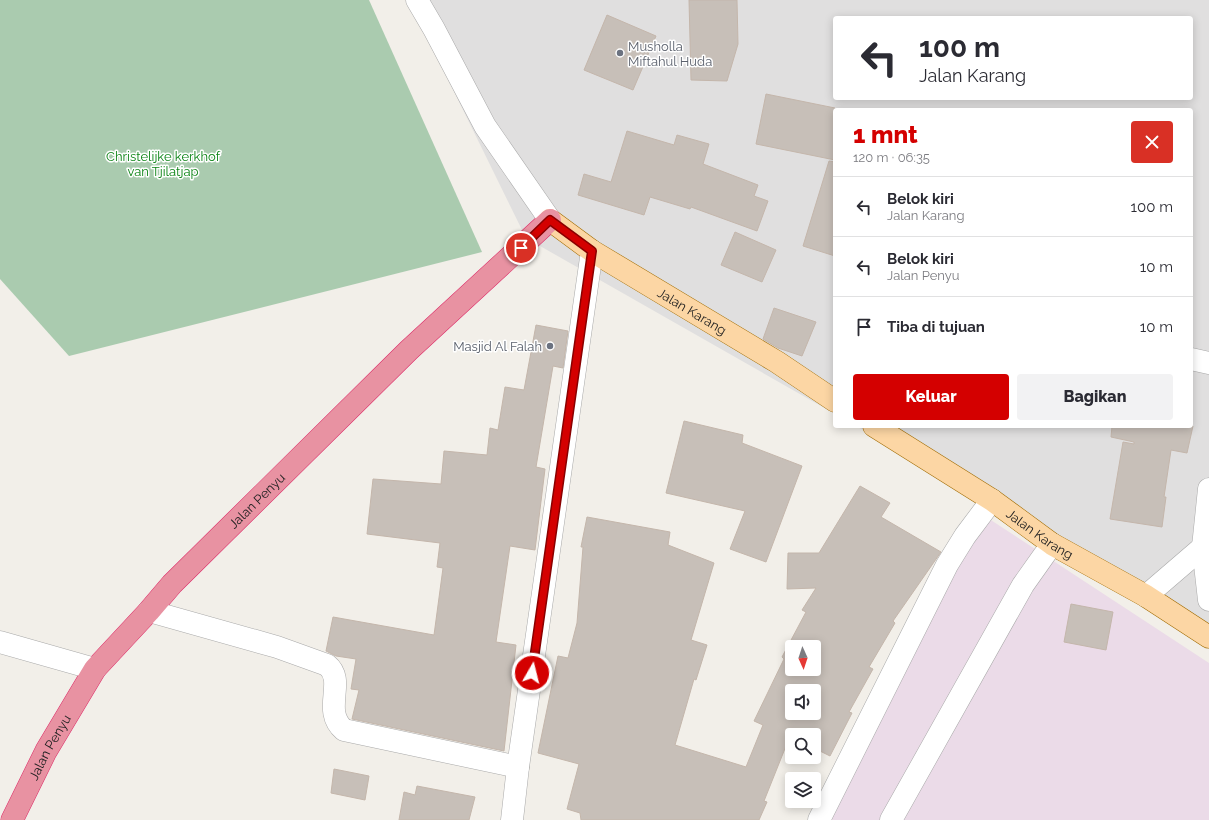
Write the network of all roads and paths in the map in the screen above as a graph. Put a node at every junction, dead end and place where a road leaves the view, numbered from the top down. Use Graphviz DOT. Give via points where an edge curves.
graph roads {
  1 [pos="417,0"];
  2 [pos="550,220"];
  3 [pos="592,251"];
  4 [pos="1193,360"];
  5 [pos="1209,363"];
  6 [pos="833,400"];
  7 [pos="877,428"];
  8 [pos="1209,489"];
  9 [pos="992,500"];
  10 [pos="1052,544"];
  11 [pos="1203,547"];
  12 [pos="1146,596"];
  13 [pos="1209,600"];
  14 [pos="149,611"];
  15 [pos="1209,637"];
  16 [pos="0,642"];
  17 [pos="95,669"];
  18 [pos="518,767"];
  19 [pos="12,820"];
  20 [pos="512,820"];
  21 [pos="819,820"];
  22 [pos="891,820"];
  1 -- 2 [label="street" via="485,126"];
  2 -- 3 [label="main road, Jalan Karang"];
  2 -- 14 [label="highway, Jalan Penyu" via="409,350 172,584"];
  3 -- 6 [label="main road, Jalan Karang" via="777,362"];
  3 -- 18 [label="street"];
  4 -- 5 [label="street"];
  7 -- 9 [label="main road, Jalan Karang"];
  8 -- 11 [label="street"];
  9 -- 10 [label="main road, Jalan Karang"];
  9 -- 21 [label="street" via="947,565"];
  10 -- 12 [label="main road, Jalan Karang"];
  10 -- 22 [label="street" via="1023,585"];
  11 -- 12 [label="street"];
  11 -- 13 [label="street"];
  12 -- 15 [label="main road, Jalan Karang"];
  14 -- 17 [label="highway, Jalan Penyu"];
  14 -- 18 [label="street" via="277,647 327,665 333,670 335,677 336,721 344,730"];
  16 -- 17 [label="street"];
  17 -- 19 [label="highway, Jalan Penyu" via="46,751"];
  18 -- 20 [label="street"];
}
